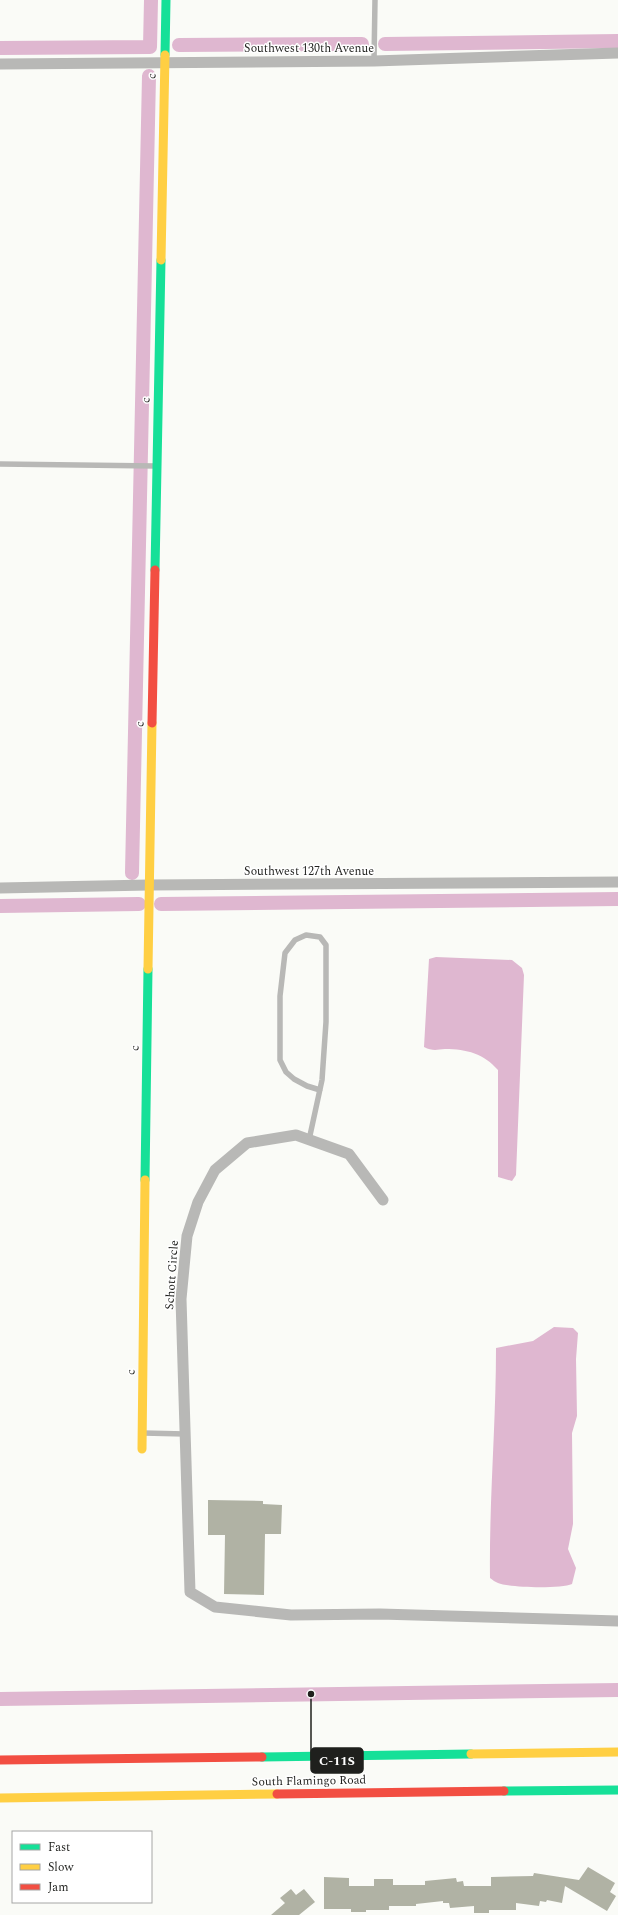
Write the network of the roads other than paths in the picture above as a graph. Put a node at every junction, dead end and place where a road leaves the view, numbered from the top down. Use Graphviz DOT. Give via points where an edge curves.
graph roads {
  1 [pos="166,0"];
  2 [pos="375,0"];
  3 [pos="618,53"];
  4 [pos="374,61"];
  5 [pos="164,62"];
  6 [pos="0,64"];
  7 [pos="0,464"];
  8 [pos="154,466"];
  9 [pos="618,882"];
  10 [pos="149,885"];
  11 [pos="0,888"];
  12 [pos="320,1090"];
  13 [pos="309,1140"];
  14 [pos="383,1200"];
  15 [pos="142,1433"];
  16 [pos="185,1434"];
  17 [pos="142,1449"];
  18 [pos="618,1621"];
  19 [pos="618,1752"];
  20 [pos="0,1760"];
  21 [pos="618,1790"];
  22 [pos="0,1798"];
  1 -- 5 [label="main road, c"];
  2 -- 4 [label="lane"];
  3 -- 4 [label="street, Southwest 130th Avenue"];
  4 -- 5 [label="street, Southwest 130th Avenue"];
  5 -- 6 [label="street, Southwest 130th Avenue"];
  5 -- 8 [label="main road, c"];
  7 -- 8 [label="lane"];
  8 -- 10 [label="main road, c"];
  9 -- 10 [label="street, Southwest 127th Avenue"];
  10 -- 11 [label="street, Southwest 127th Avenue"];
  10 -- 15 [label="main road, c"];
  12 -- 12 [label="lane" via="326,1022 326,945 320,937 306,935 295,940 285,953 280,996 280,1060 286,1072 294,1079"];
  12 -- 13 [label="lane"];
  13 -- 14 [label="street, Schott Circle" via="349,1154"];
  13 -- 16 [label="street, Schott Circle" via="296,1135 247,1143 215,1170 198,1202 187,1236 181,1299"];
  15 -- 16 [label="lane"];
  15 -- 17 [label="main road, c"];
  16 -- 18 [label="street, Schott Circle" via="190,1592 215,1607 291,1615 380,1614"];
  19 -- 20 [label="main road, South Flamingo Road"];
  21 -- 22 [label="main road, South Flamingo Road"];
}
